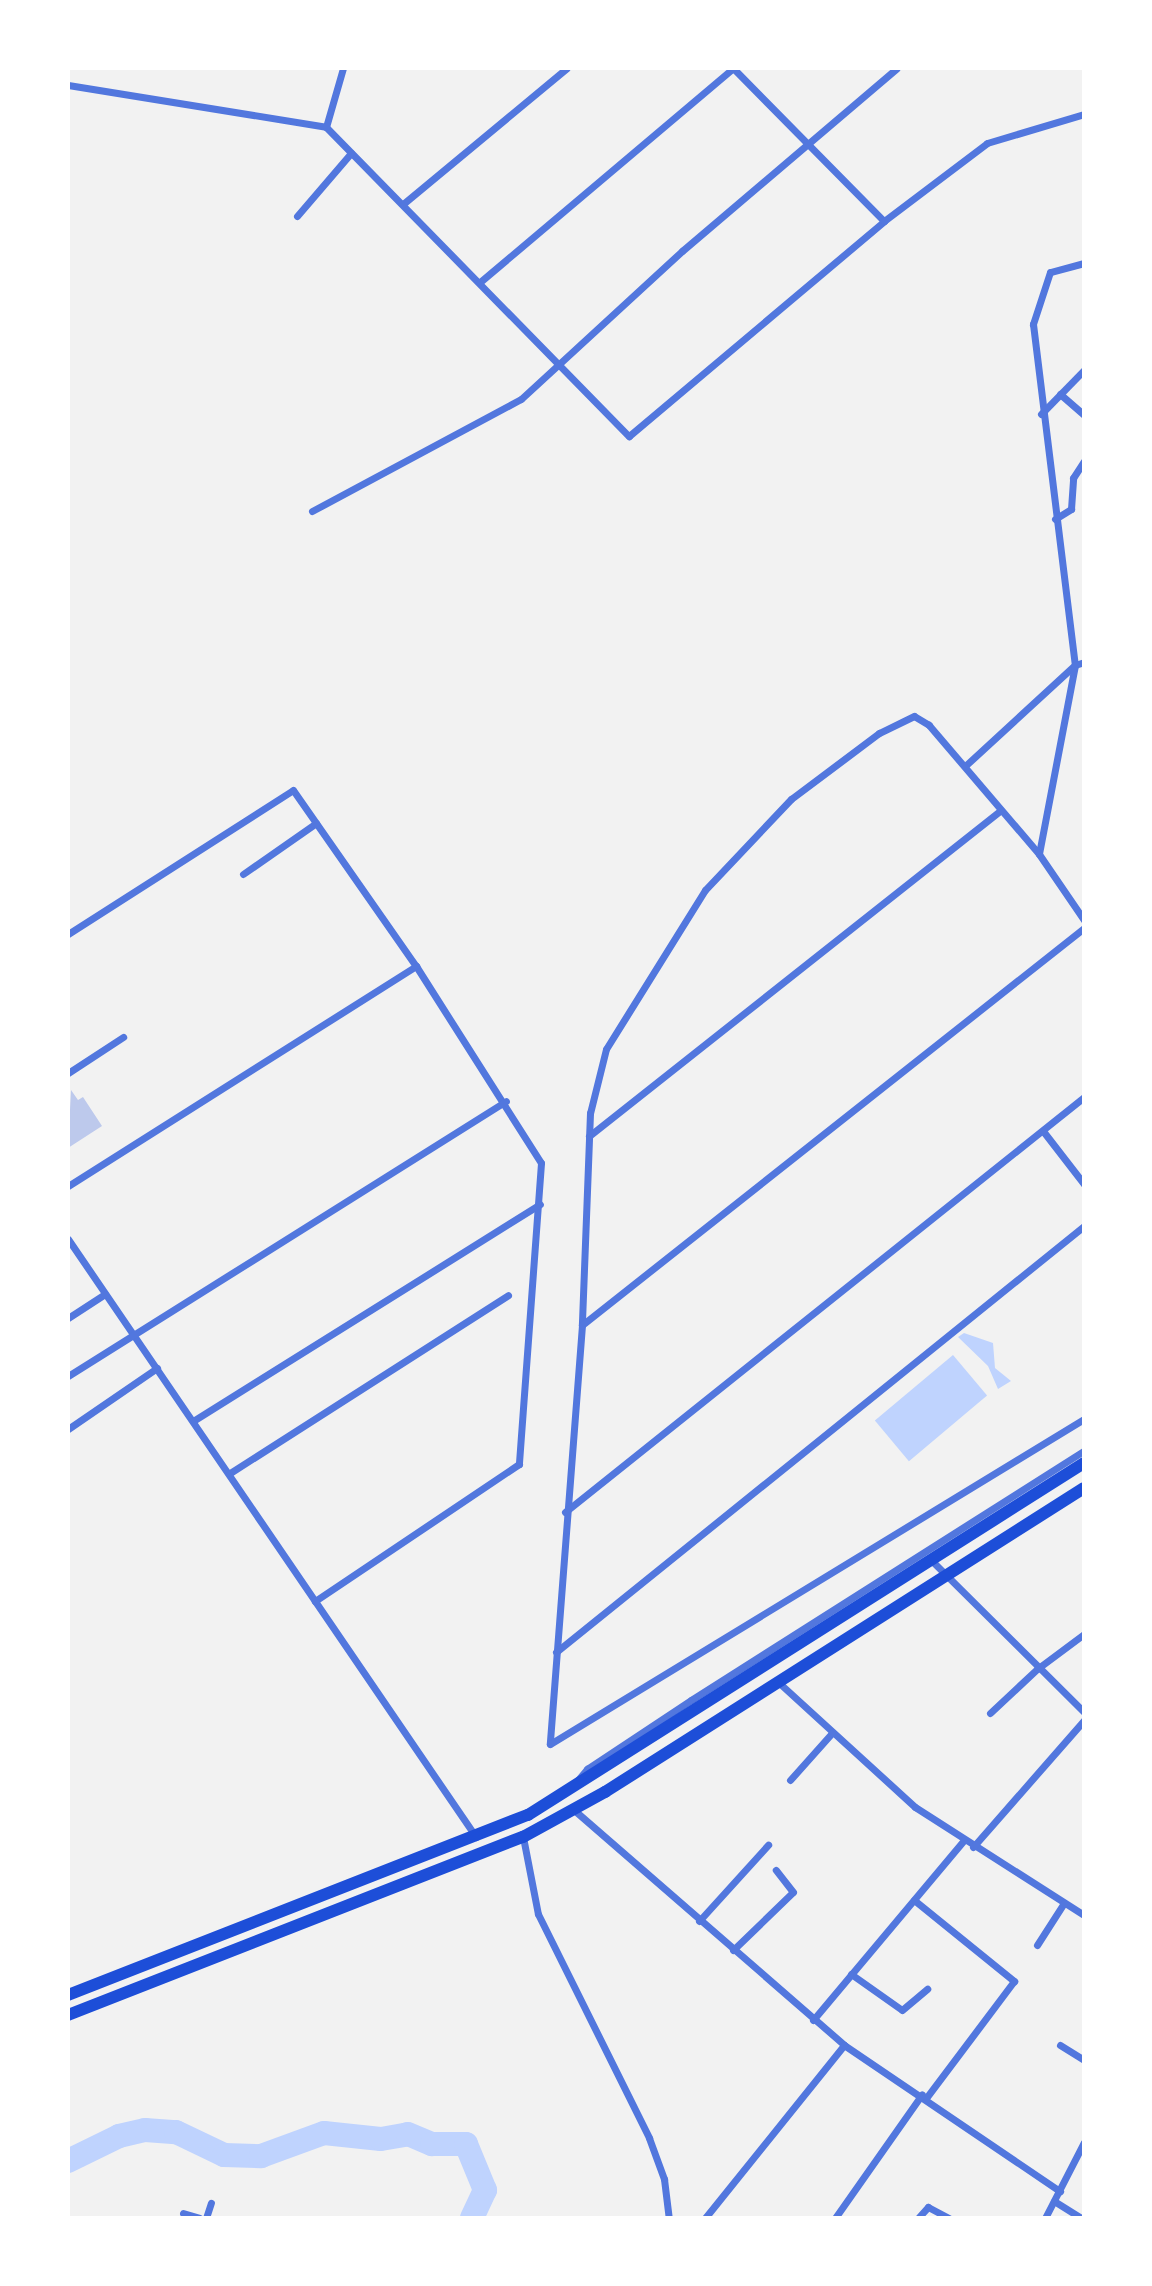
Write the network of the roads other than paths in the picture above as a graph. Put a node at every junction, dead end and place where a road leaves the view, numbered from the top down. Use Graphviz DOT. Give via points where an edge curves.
graph roads {
  1 [pos="343,68"];
  2 [pos="567,68"];
  3 [pos="733,68"];
  4 [pos="897,68"];
  5 [pos="68,85"];
  6 [pos="1084,114"];
  7 [pos="326,127"];
  8 [pos="807,145"];
  9 [pos="351,153"];
  10 [pos="403,204"];
  11 [pos="297,216"];
  12 [pos="884,221"];
  13 [pos="1084,263"];
  14 [pos="480,282"];
  15 [pos="558,361"];
  16 [pos="1084,370"];
  17 [pos="1060,394"];
  18 [pos="1041,414"];
  19 [pos="1084,415"];
  20 [pos="1084,461"];
  21 [pos="312,511"];
  22 [pos="1055,519"];
  23 [pos="1084,662"];
  24 [pos="1075,665"];
  25 [pos="965,766"];
  26 [pos="1001,810"];
  27 [pos="316,823"];
  28 [pos="1039,854"];
  29 [pos="243,874"];
  30 [pos="1084,920"];
  31 [pos="1084,928"];
  32 [pos="68,934"];
  33 [pos="416,966"];
  34 [pos="123,1037"];
  35 [pos="68,1073"];
  36 [pos="1084,1097"];
  37 [pos="506,1101"];
  38 [pos="1043,1131"];
  39 [pos="589,1136"];
  40 [pos="1084,1184"];
  41 [pos="68,1186"];
  42 [pos="540,1204"];
  43 [pos="1084,1226"];
  44 [pos="68,1239"];
  45 [pos="105,1294"];
  46 [pos="508,1295"];
  47 [pos="68,1318"];
  48 [pos="582,1325"];
  49 [pos="134,1334"];
  50 [pos="157,1368"];
  51 [pos="68,1376"];
  52 [pos="1084,1419"];
  53 [pos="193,1421"];
  54 [pos="68,1429"];
  55 [pos="1084,1451"];
  56 [pos="1084,1463"];
  57 [pos="230,1473"];
  58 [pos="1084,1488"];
  59 [pos="565,1512"];
  60 [pos="930,1559"];
  61 [pos="945,1575"];
  62 [pos="315,1601"];
  63 [pos="1084,1634"];
  64 [pos="556,1652"];
  65 [pos="1037,1669"];
  66 [pos="777,1681"];
  67 [pos="1084,1712"];
  68 [pos="990,1713"];
  69 [pos="1084,1720"];
  70 [pos="831,1734"];
  71 [pos="790,1780"];
  72 [pos="570,1791"];
  73 [pos="574,1810"];
  74 [pos="476,1837"];
  75 [pos="523,1837"];
  76 [pos="963,1841"];
  77 [pos="768,1845"];
  78 [pos="973,1847"];
  79 [pos="776,1870"];
  80 [pos="914,1900"];
  81 [pos="1064,1903"];
  82 [pos="1084,1915"];
  83 [pos="257,1920"];
  84 [pos="699,1921"];
  85 [pos="263,1937"];
  86 [pos="1037,1945"];
  87 [pos="733,1950"];
  88 [pos="851,1974"];
  89 [pos="927,1989"];
  90 [pos="68,1995"];
  91 [pos="68,2015"];
  92 [pos="813,2020"];
  93 [pos="844,2045"];
  94 [pos="1060,2045"];
  95 [pos="1084,2060"];
  96 [pos="924,2095"];
  97 [pos="1084,2142"];
  98 [pos="1060,2191"];
  99 [pos="1054,2201"];
  100 [pos="211,2203"];
  101 [pos="712,2211"];
  102 [pos="183,2213"];
  103 [pos="199,2218"];
  104 [pos="206,2218"];
  105 [pos="669,2218"];
  106 [pos="705,2218"];
  107 [pos="720,2218"];
  108 [pos="835,2218"];
  109 [pos="918,2218"];
  110 [pos="949,2218"];
  111 [pos="1045,2218"];
  112 [pos="1081,2218"];
  1 -- 7 [label="street"];
  2 -- 10 [label="street"];
  3 -- 8 [label="street"];
  3 -- 14 [label="street"];
  4 -- 8 [label="street"];
  5 -- 7 [label="street"];
  6 -- 12 [label="street" via="987,143"];
  7 -- 9 [label="street"];
  8 -- 12 [label="street"];
  8 -- 15 [label="street"];
  9 -- 10 [label="street"];
  9 -- 11 [label="street"];
  10 -- 14 [label="street"];
  12 -- 15 [label="street" via="629,436"];
  13 -- 18 [label="street" via="1050,272 1036,308 1033,344"];
  14 -- 15 [label="street"];
  15 -- 21 [label="street" via="521,399"];
  16 -- 17 [label="street"];
  17 -- 18 [label="street"];
  17 -- 19 [label="street"];
  18 -- 22 [label="street"];
  20 -- 22 [label="street" via="1073,478 1071,509"];
  22 -- 24 [label="street"];
  23 -- 24 [label="street"];
  24 -- 25 [label="street"];
  24 -- 28 [label="street"];
  25 -- 26 [label="street"];
  25 -- 39 [label="street" via="923,719 906,716 791,799 709,884 606,1049"];
  26 -- 28 [label="street"];
  26 -- 39 [label="street"];
  27 -- 29 [label="street"];
  27 -- 32 [label="street" via="293,790"];
  27 -- 33 [label="street"];
  28 -- 30 [label="street"];
  31 -- 48 [label="street"];
  33 -- 37 [label="street"];
  33 -- 41 [label="street"];
  34 -- 35 [label="street"];
  36 -- 38 [label="street"];
  37 -- 42 [label="street" via="541,1163"];
  37 -- 49 [label="street"];
  38 -- 40 [label="street"];
  38 -- 59 [label="street"];
  39 -- 48 [label="street"];
  42 -- 53 [label="street"];
  42 -- 62 [label="street" via="519,1464"];
  43 -- 64 [label="street"];
  44 -- 45 [label="street"];
  45 -- 47 [label="street"];
  45 -- 49 [label="street"];
  46 -- 57 [label="street"];
  48 -- 59 [label="street"];
  49 -- 50 [label="street"];
  49 -- 51 [label="street"];
  50 -- 53 [label="street"];
  50 -- 54 [label="street"];
  52 -- 64 [label="street" via="555,1745 549,1739"];
  53 -- 57 [label="street"];
  55 -- 72 [label="street" via="606,1756"];
  56 -- 60 [label="highway"];
  57 -- 62 [label="street"];
  58 -- 61 [label="highway"];
  59 -- 64 [label="street"];
  60 -- 61 [label="street"];
  60 -- 72 [label="highway"];
  61 -- 65 [label="street"];
  61 -- 66 [label="highway"];
  62 -- 74 [label="street"];
  63 -- 65 [label="street"];
  65 -- 67 [label="street"];
  65 -- 68 [label="street"];
  66 -- 70 [label="street"];
  66 -- 73 [label="highway"];
  69 -- 78 [label="street"];
  70 -- 71 [label="street"];
  70 -- 76 [label="street"];
  72 -- 74 [label="highway"];
  73 -- 75 [label="highway"];
  73 -- 84 [label="street"];
  74 -- 83 [label="highway"];
  75 -- 85 [label="highway"];
  75 -- 105 [label="street" via="542,1925 653,2145"];
  76 -- 78 [label="street"];
  76 -- 80 [label="street"];
  77 -- 84 [label="street"];
  78 -- 81 [label="street"];
  79 -- 87 [label="street" via="793,1892"];
  80 -- 88 [label="street"];
  80 -- 96 [label="street" via="1014,1981"];
  81 -- 82 [label="street"];
  81 -- 86 [label="street"];
  83 -- 85 [label="highway"];
  83 -- 90 [label="highway"];
  84 -- 87 [label="street"];
  85 -- 91 [label="highway"];
  87 -- 92 [label="street"];
  88 -- 89 [label="street" via="904,2011"];
  88 -- 92 [label="street"];
  92 -- 93 [label="street"];
  93 -- 96 [label="street"];
  93 -- 101 [label="street"];
  94 -- 95 [label="street"];
  96 -- 98 [label="street"];
  96 -- 108 [label="street"];
  97 -- 98 [label="street"];
  98 -- 99 [label="street"];
  99 -- 111 [label="street"];
  99 -- 112 [label="street"];
  100 -- 104 [label="street"];
  101 -- 106 [label="street"];
  101 -- 107 [label="street"];
  102 -- 103 [label="street"];
  109 -- 110 [label="street" via="929,2207"];
}
